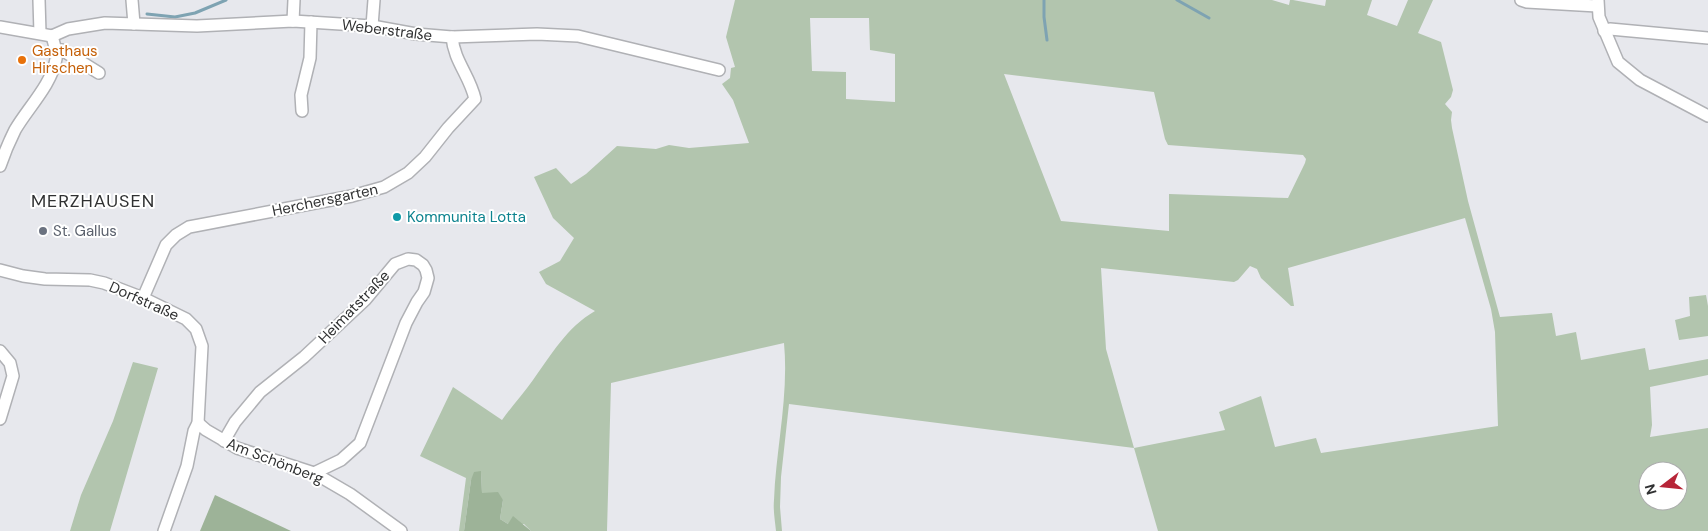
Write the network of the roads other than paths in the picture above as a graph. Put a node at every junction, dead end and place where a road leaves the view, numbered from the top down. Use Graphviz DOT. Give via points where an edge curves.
graph roads {
  1 [pos="39,0"];
  2 [pos="132,0"];
  3 [pos="294,0"];
  4 [pos="374,0"];
  5 [pos="1521,0"];
  6 [pos="1598,3"];
  7 [pos="293,21"];
  8 [pos="310,22"];
  9 [pos="134,24"];
  10 [pos="372,26"];
  11 [pos="0,27"];
  12 [pos="1604,31"];
  13 [pos="40,33"];
  14 [pos="52,36"];
  15 [pos="452,37"];
  16 [pos="1708,38"];
  17 [pos="56,50"];
  18 [pos="719,70"];
  19 [pos="99,73"];
  20 [pos="302,112"];
  21 [pos="1708,116"];
  22 [pos="0,166"];
  23 [pos="0,270"];
  24 [pos="144,298"];
  25 [pos="0,351"];
  26 [pos="0,419"];
  27 [pos="198,423"];
  28 [pos="224,442"];
  29 [pos="314,473"];
  30 [pos="164,531"];
  31 [pos="401,531"];
  1 -- 13 [label="street"];
  2 -- 9 [label="street"];
  3 -- 7 [label="street"];
  4 -- 10 [label="street"];
  5 -- 6 [label="street"];
  6 -- 12 [label="street"];
  7 -- 8 [label="street, Weberstraße"];
  7 -- 9 [label="street, Weberstraße" via="197,26"];
  8 -- 10 [label="street, Weberstraße"];
  8 -- 20 [label="street" via="310,58 302,94"];
  9 -- 14 [label="street, Weberstraße" via="86,25"];
  10 -- 15 [label="street, Weberstraße"];
  11 -- 13 [label="street"];
  12 -- 16 [label="street" via="1610,28"];
  12 -- 21 [label="street" via="1618,62 1640,80"];
  13 -- 14 [label="street"];
  14 -- 17 [label="street"];
  15 -- 18 [label="street, Weberstraße" via="578,36"];
  15 -- 24 [label="street, Herchersgarten" via="453,50 475,99 408,173 384,187 352,196 189,227 166,245"];
  17 -- 19 [label="street" via="62,50"];
  17 -- 22 [label="street" via="55,62 42,91 16,130"];
  23 -- 24 [label="street, Dorfstraße" via="45,279 90,280"];
  24 -- 27 [label="street, Dorfstraße" via="186,319 196,329 202,346"];
  25 -- 26 [label="street" via="10,363 13,376"];
  27 -- 28 [label="street, Am Schönberg"];
  27 -- 30 [label="street, Dorfstraße"];
  28 -- 29 [label="street, Am Schönberg"];
  28 -- 29 [label="street, Heimatstraße" via="235,422 260,392 304,357 365,300 395,264 416,260 426,270 428,278 424,292 406,324 360,443 341,460"];
  29 -- 31 [label="street, Am Schönberg"];
}
